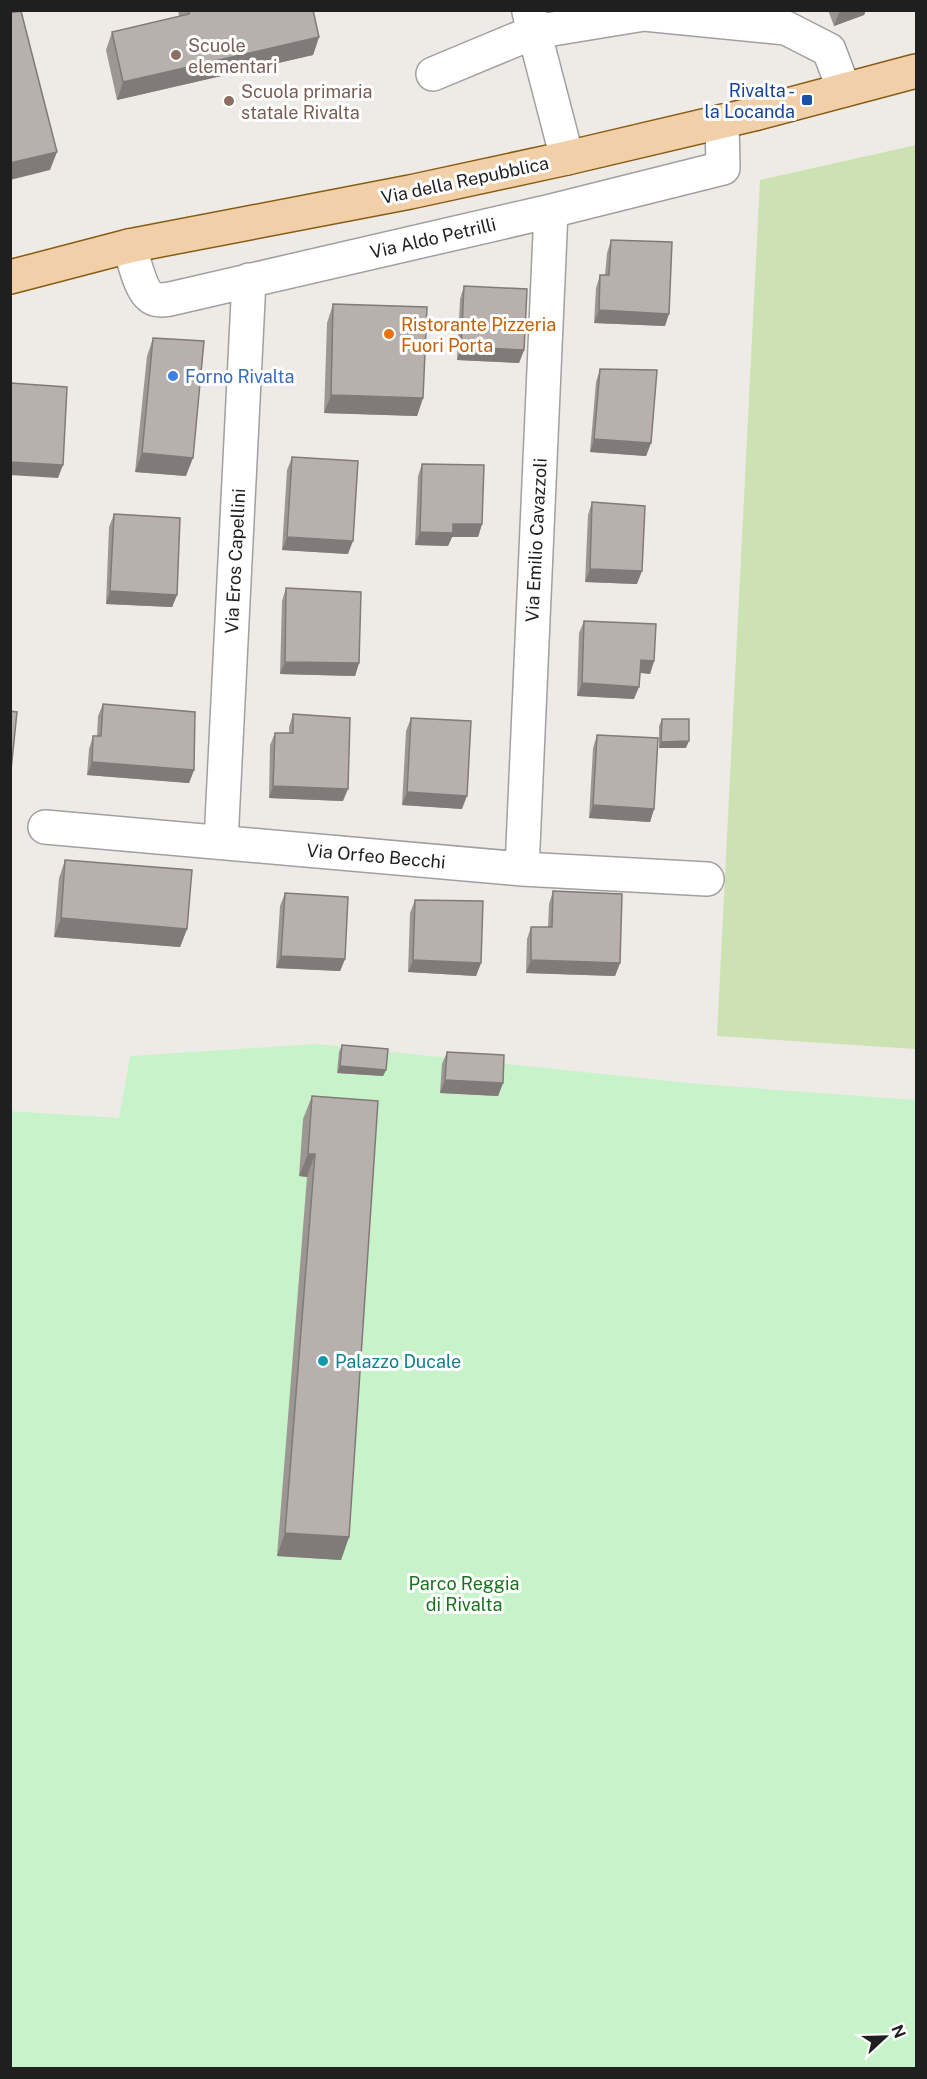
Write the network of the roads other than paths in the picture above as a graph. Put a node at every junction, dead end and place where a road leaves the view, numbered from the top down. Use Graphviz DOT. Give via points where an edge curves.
graph roads {
  1 [pos="589,17"];
  2 [pos="532,21"];
  3 [pos="916,71"];
  4 [pos="433,74"];
  5 [pos="843,90"];
  6 [pos="722,121"];
  7 [pos="567,158"];
  8 [pos="551,211"];
  9 [pos="129,246"];
  10 [pos="10,277"];
  11 [pos="249,280"];
  12 [pos="45,827"];
  13 [pos="221,842"];
  14 [pos="522,869"];
  15 [pos="707,879"];
  1 -- 2 [label="street"];
  1 -- 5 [label="street" via="644,14 786,28 829,50"];
  2 -- 4 [label="street"];
  2 -- 7 [label="street"];
  3 -- 5 [label="main road, Via della Repubblica"];
  5 -- 6 [label="main road, Via della Repubblica"];
  6 -- 7 [label="main road, Via della Repubblica"];
  6 -- 8 [label="street, Via Aldo Petrilli" via="723,168"];
  7 -- 9 [label="main road, Via della Repubblica"];
  8 -- 11 [label="street, Via Aldo Petrilli"];
  8 -- 14 [label="street, Via Emilio Cavazzoli"];
  9 -- 10 [label="main road, Via della Repubblica"];
  9 -- 11 [label="street, Via Aldo Petrilli" via="145,291 159,300"];
  11 -- 13 [label="street, Via Eros Capellini"];
  12 -- 13 [label="street, Via Orfeo Becchi"];
  13 -- 14 [label="street, Via Orfeo Becchi"];
  14 -- 15 [label="street, Via Orfeo Becchi"];
}
